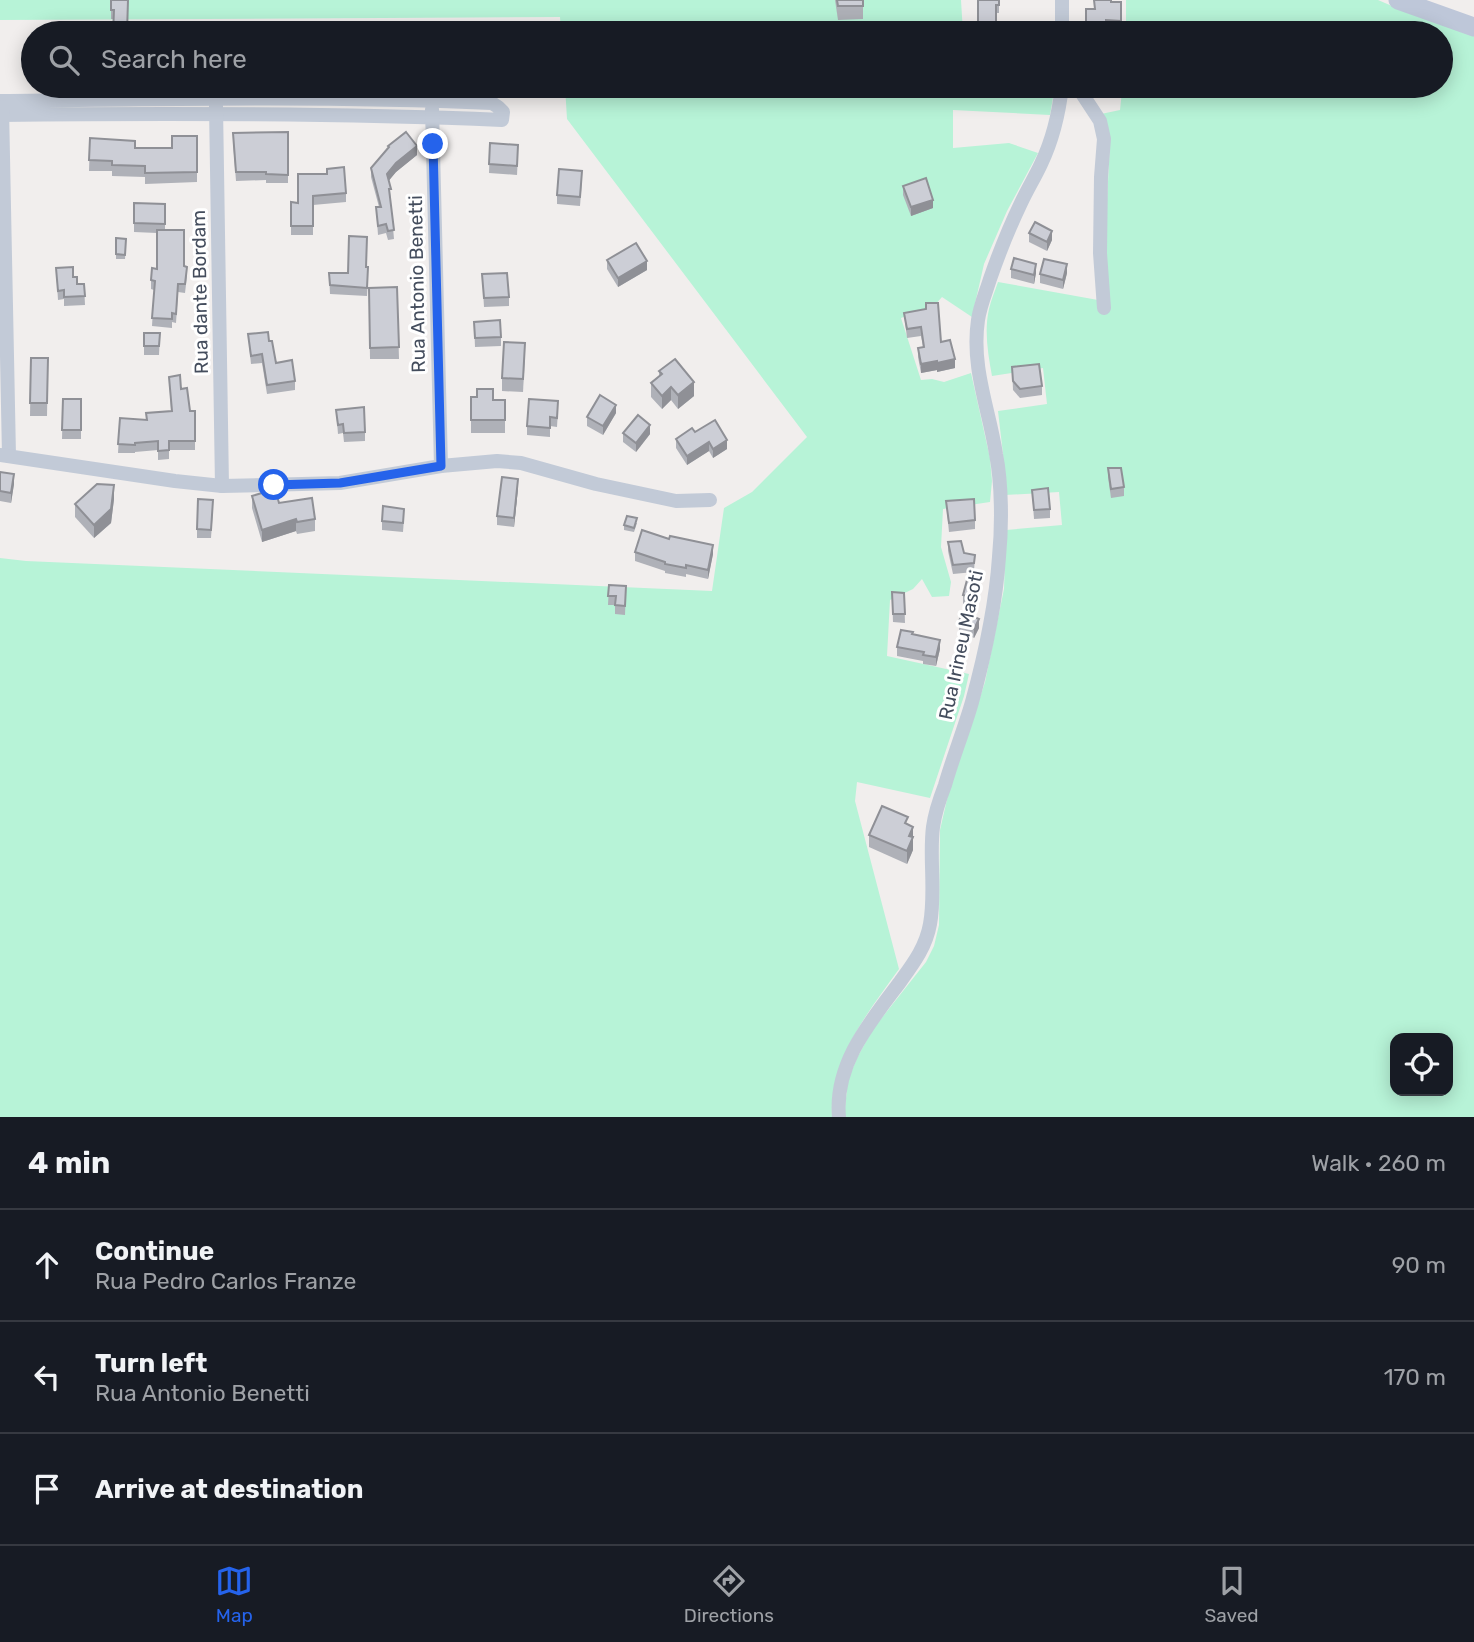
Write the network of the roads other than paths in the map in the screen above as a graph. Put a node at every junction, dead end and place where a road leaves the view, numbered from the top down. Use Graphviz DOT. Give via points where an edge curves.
graph roads {
  1 [pos="1062,0"];
  2 [pos="1398,0"];
  3 [pos="1062,21"];
  4 [pos="1474,27"];
  5 [pos="216,98"];
  6 [pos="1061,98"];
  7 [pos="1085,98"];
  8 [pos="431,101"];
  9 [pos="1,108"];
  10 [pos="216,114"];
  11 [pos="432,117"];
  12 [pos="1104,308"];
  13 [pos="4,455"];
  14 [pos="441,466"];
  15 [pos="222,486"];
  16 [pos="710,500"];
  17 [pos="839,1117"];
  1 -- 3 [label="street"];
  2 -- 4 [label="street"];
  5 -- 8 [label="street"];
  5 -- 9 [label="street"];
  5 -- 10 [label="street, Rua dante Bordam"];
  6 -- 17 [label="street, Rua Irineu Masoti" via="1053,135 1001,249 978,318 976,363 997,456 999,557 972,702 933,827 930,926 914,963 850,1055 842,1080"];
  7 -- 12 [label="street" via="1100,121 1104,139 1100,253"];
  8 -- 11 [label="street, Rua Antonio Benetti"];
  8 -- 11 [label="street" via="492,103 503,112 502,120"];
  9 -- 10 [label="street"];
  9 -- 13 [label="street"];
  10 -- 11 [label="street"];
  10 -- 15 [label="street, Rua dante Bordam"];
  11 -- 14 [label="street, Rua Antonio Benetti"];
  13 -- 15 [label="street"];
  14 -- 15 [label="street" via="340,483"];
  14 -- 16 [label="street" via="521,463 676,501"];
}
